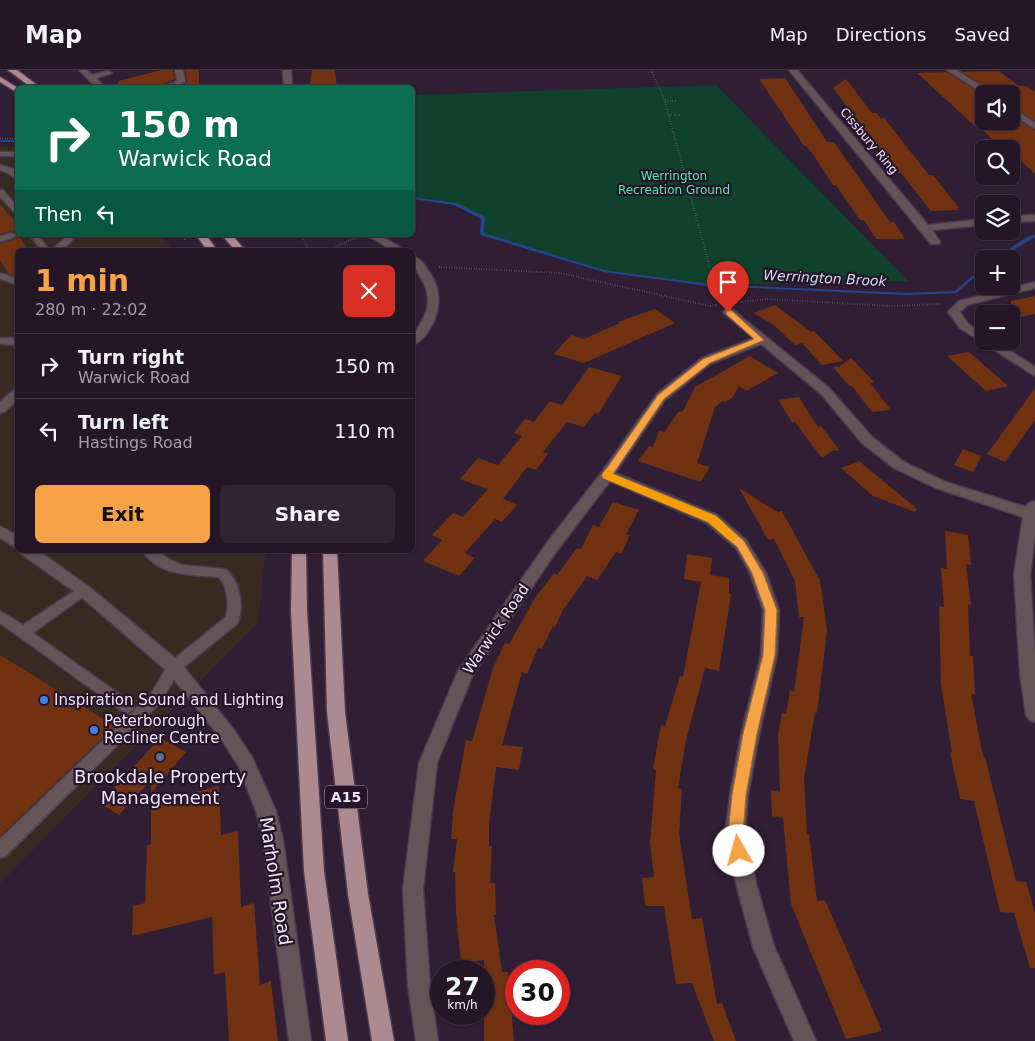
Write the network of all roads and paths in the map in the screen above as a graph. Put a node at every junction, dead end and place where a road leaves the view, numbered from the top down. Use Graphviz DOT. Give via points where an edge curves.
graph roads {
  1 [pos="12,70"];
  2 [pos="83,70"];
  3 [pos="179,70"];
  4 [pos="287,70"];
  5 [pos="651,70"];
  6 [pos="793,70"];
  7 [pos="951,70"];
  8 [pos="108,73"];
  9 [pos="91,77"];
  10 [pos="0,79"];
  11 [pos="34,85"];
  12 [pos="99,85"];
  13 [pos="176,85"];
  14 [pos="288,85"];
  15 [pos="975,85"];
  16 [pos="15,89"];
  17 [pos="665,101"];
  18 [pos="676,101"];
  19 [pos="669,115"];
  20 [pos="681,115"];
  21 [pos="1020,116"];
  22 [pos="1035,127"];
  23 [pos="0,138"];
  24 [pos="15,139"];
  25 [pos="0,154"];
  26 [pos="15,154"];
  27 [pos="0,167"];
  28 [pos="15,175"];
  29 [pos="0,192"];
  30 [pos="15,210"];
  31 [pos="1035,218"];
  32 [pos="1020,219"];
  33 [pos="975,223"];
  34 [pos="925,228"];
  35 [pos="12,235"];
  36 [pos="35,237"];
  37 [pos="71,237"];
  38 [pos="202,237"];
  39 [pos="229,237"];
  40 [pos="357,237"];
  41 [pos="376,237"];
  42 [pos="0,238"];
  43 [pos="935,242"];
  44 [pos="44,248"];
  45 [pos="59,248"];
  46 [pos="211,248"];
  47 [pos="238,248"];
  48 [pos="332,248"];
  49 [pos="396,248"];
  50 [pos="415,261"];
  51 [pos="443,267"];
  52 [pos="0,276"];
  53 [pos="15,281"];
  54 [pos="1035,285"];
  55 [pos="717,294"];
  56 [pos="963,303"];
  57 [pos="728,307"];
  58 [pos="975,333"];
  59 [pos="415,338"];
  60 [pos="760,340"];
  61 [pos="0,341"];
  62 [pos="15,342"];
  63 [pos="1001,350"];
  64 [pos="1035,372"];
  65 [pos="15,396"];
  66 [pos="0,409"];
  67 [pos="607,475"];
  68 [pos="1033,510"];
  69 [pos="2,534"];
  70 [pos="15,542"];
  71 [pos="30,553"];
  72 [pos="152,553"];
  73 [pos="299,553"];
  74 [pos="330,553"];
  75 [pos="83,590"];
  76 [pos="0,616"];
  77 [pos="24,632"];
  78 [pos="174,667"];
  79 [pos="127,707"];
  80 [pos="1035,715"];
  81 [pos="1,846"];
  82 [pos="300,1041"];
  83 [pos="337,1041"];
  84 [pos="383,1041"];
  85 [pos="427,1041"];
  86 [pos="805,1041"];
  1 -- 11 [label="highway"];
  2 -- 9 [label="street"];
  3 -- 13 [label="street" via="181,81"];
  4 -- 14 [label="street"];
  5 -- 17 [label="path"];
  6 -- 34 [label="street, Cissbury Ring"];
  7 -- 15 [label="street"];
  8 -- 9 [label="street"];
  9 -- 12 [label="street"];
  10 -- 16 [label="highway"];
  17 -- 18 [label="path"];
  17 -- 19 [label="path"];
  19 -- 20 [label="path"];
  19 -- 55 [label="path"];
  21 -- 22 [label="street"];
  23 -- 24 [label="path"];
  25 -- 26 [label="lane"];
  27 -- 28 [label="lane"];
  29 -- 30 [label="lane"];
  31 -- 32 [label="street"];
  33 -- 34 [label="street"];
  34 -- 43 [label="street, Cissbury Ring"];
  35 -- 42 [label="lane"];
  36 -- 44 [label="lane"];
  37 -- 45 [label="lane"];
  38 -- 46 [label="highway"];
  39 -- 47 [label="highway"];
  40 -- 48 [label="path"];
  41 -- 49 [label="street"];
  50 -- 59 [label="street" via="427,274 435,297 427,324"];
  51 -- 57 [label="path" via="560,273 710,306"];
  52 -- 53 [label="lane"];
  54 -- 56 [label="street"];
  56 -- 57 [label="path" via="890,306 766,298"];
  56 -- 58 [label="street" via="954,312 964,326"];
  57 -- 60 [label="street"];
  60 -- 67 [label="street, Warwick Road" via="706,361 661,397"];
  60 -- 68 [label="street" via="825,391 867,440 899,465 941,485"];
  61 -- 62 [label="street"];
  63 -- 64 [label="street"];
  65 -- 66 [label="street"];
  67 -- 85 [label="street, Warwick Road" via="551,548 466,671 428,763 413,889 419,986"];
  67 -- 86 [label="street" via="712,519 740,544 758,573 771,610 769,655 750,734 735,834 764,947"];
  68 -- 80 [label="street" via="1022,574 1028,674"];
  69 -- 70 [label="street"];
  71 -- 75 [label="street, Marholm Road"];
  72 -- 78 [label="lane" via="172,568 220,572 229,581 235,613 232,620"];
  73 -- 83 [label="highway, A15" via="299,611 314,871"];
  74 -- 84 [label="highway, A15" via="336,712 358,894"];
  75 -- 77 [label="lane"];
  75 -- 78 [label="street, Marholm Road"];
  76 -- 77 [label="lane"];
  77 -- 79 [label="lane"];
  78 -- 81 [label="lane" via="156,698"];
  78 -- 82 [label="street, Marholm Road" via="246,763 266,812 273,840"];
}
